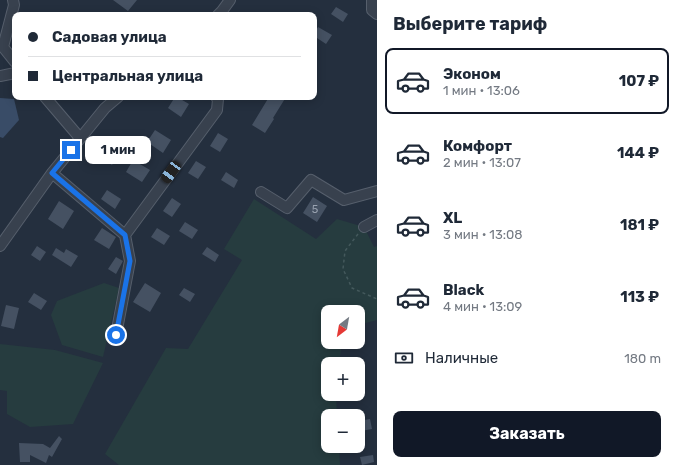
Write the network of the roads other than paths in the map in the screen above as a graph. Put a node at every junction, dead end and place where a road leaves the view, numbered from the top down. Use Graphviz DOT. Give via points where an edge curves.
graph roads {
  1 [pos="13,0"];
  2 [pos="372,0"];
  3 [pos="225,2"];
  4 [pos="12,12"];
  5 [pos="221,12"];
  6 [pos="12,13"];
  7 [pos="377,14"];
  8 [pos="12,58"];
  9 [pos="12,74"];
  10 [pos="0,76"];
  11 [pos="48,100"];
  12 [pos="114,100"];
  13 [pos="218,100"];
  14 [pos="80,138"];
  15 [pos="52,173"];
  16 [pos="377,191"];
  17 [pos="261,192"];
  18 [pos="377,220"];
  19 [pos="364,227"];
  20 [pos="125,235"];
  21 [pos="0,246"];
  22 [pos="116,335"];
  1 -- 4 [label="street"];
  2 -- 7 [label="street" via="372,10"];
  3 -- 5 [label="street"];
  6 -- 8 [label="street" via="3,47"];
  9 -- 10 [label="street"];
  11 -- 14 [label="street"];
  12 -- 14 [label="street"];
  13 -- 20 [label="street" via="217,110"];
  14 -- 15 [label="street"];
  15 -- 20 [label="street"];
  15 -- 21 [label="street"];
  16 -- 17 [label="street" via="344,200 311,180 287,208"];
  18 -- 19 [label="street"];
  20 -- 22 [label="street" via="130,261"];
}
